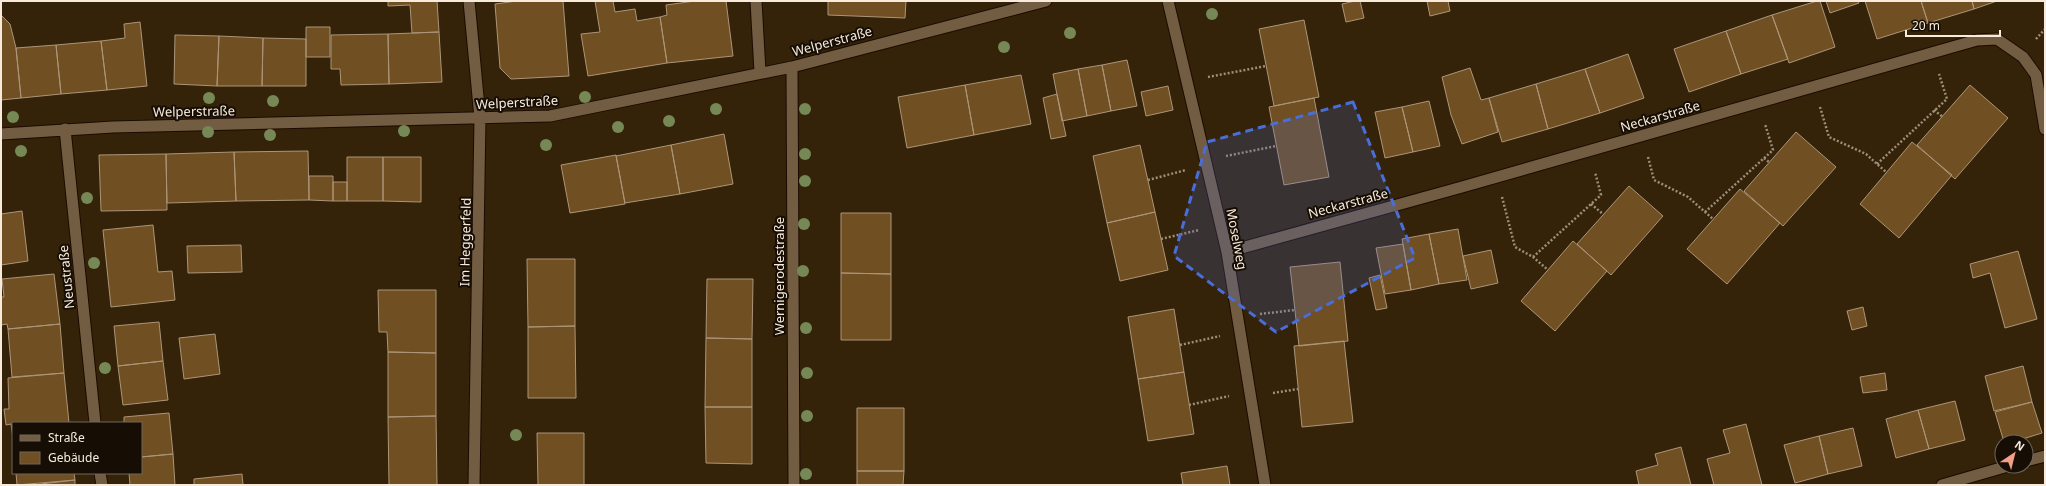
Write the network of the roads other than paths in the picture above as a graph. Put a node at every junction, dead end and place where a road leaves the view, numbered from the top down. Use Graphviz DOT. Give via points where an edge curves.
graph roads {
  1 [pos="469,1"];
  2 [pos="756,1"];
  3 [pos="1044,1"];
  4 [pos="1168,1"];
  5 [pos="792,66"];
  6 [pos="760,72"];
  7 [pos="480,118"];
  8 [pos="65,129"];
  9 [pos="2045,129"];
  10 [pos="1,134"];
  11 [pos="1227,252"];
  12 [pos="95,422"];
  13 [pos="2045,456"];
  14 [pos="2034,459"];
  15 [pos="1994,470"];
  16 [pos="100,474"];
  17 [pos="102,485"];
  18 [pos="474,485"];
  19 [pos="794,485"];
  20 [pos="1264,485"];
  21 [pos="1942,485"];
  1 -- 7 [label="street, Im Heggerfeld"];
  2 -- 6 [label="street"];
  3 -- 5 [label="street, Welperstraße"];
  4 -- 11 [label="street, Moselweg"];
  5 -- 6 [label="street, Welperstraße"];
  5 -- 19 [label="street, Wernigerodestraße"];
  6 -- 7 [label="street, Welperstraße" via="550,116"];
  7 -- 8 [label="street, Welperstraße"];
  7 -- 18 [label="street, Im Heggerfeld"];
  8 -- 10 [label="street, Welperstraße"];
  8 -- 12 [label="street, Neustraße"];
  9 -- 11 [label="street, Neckarstraße" via="2036,75 2023,57 1997,39 1977,40"];
  11 -- 20 [label="street, Moselweg"];
  13 -- 14 [label="street"];
  15 -- 21 [label="street"];
  16 -- 17 [label="street"];
}
